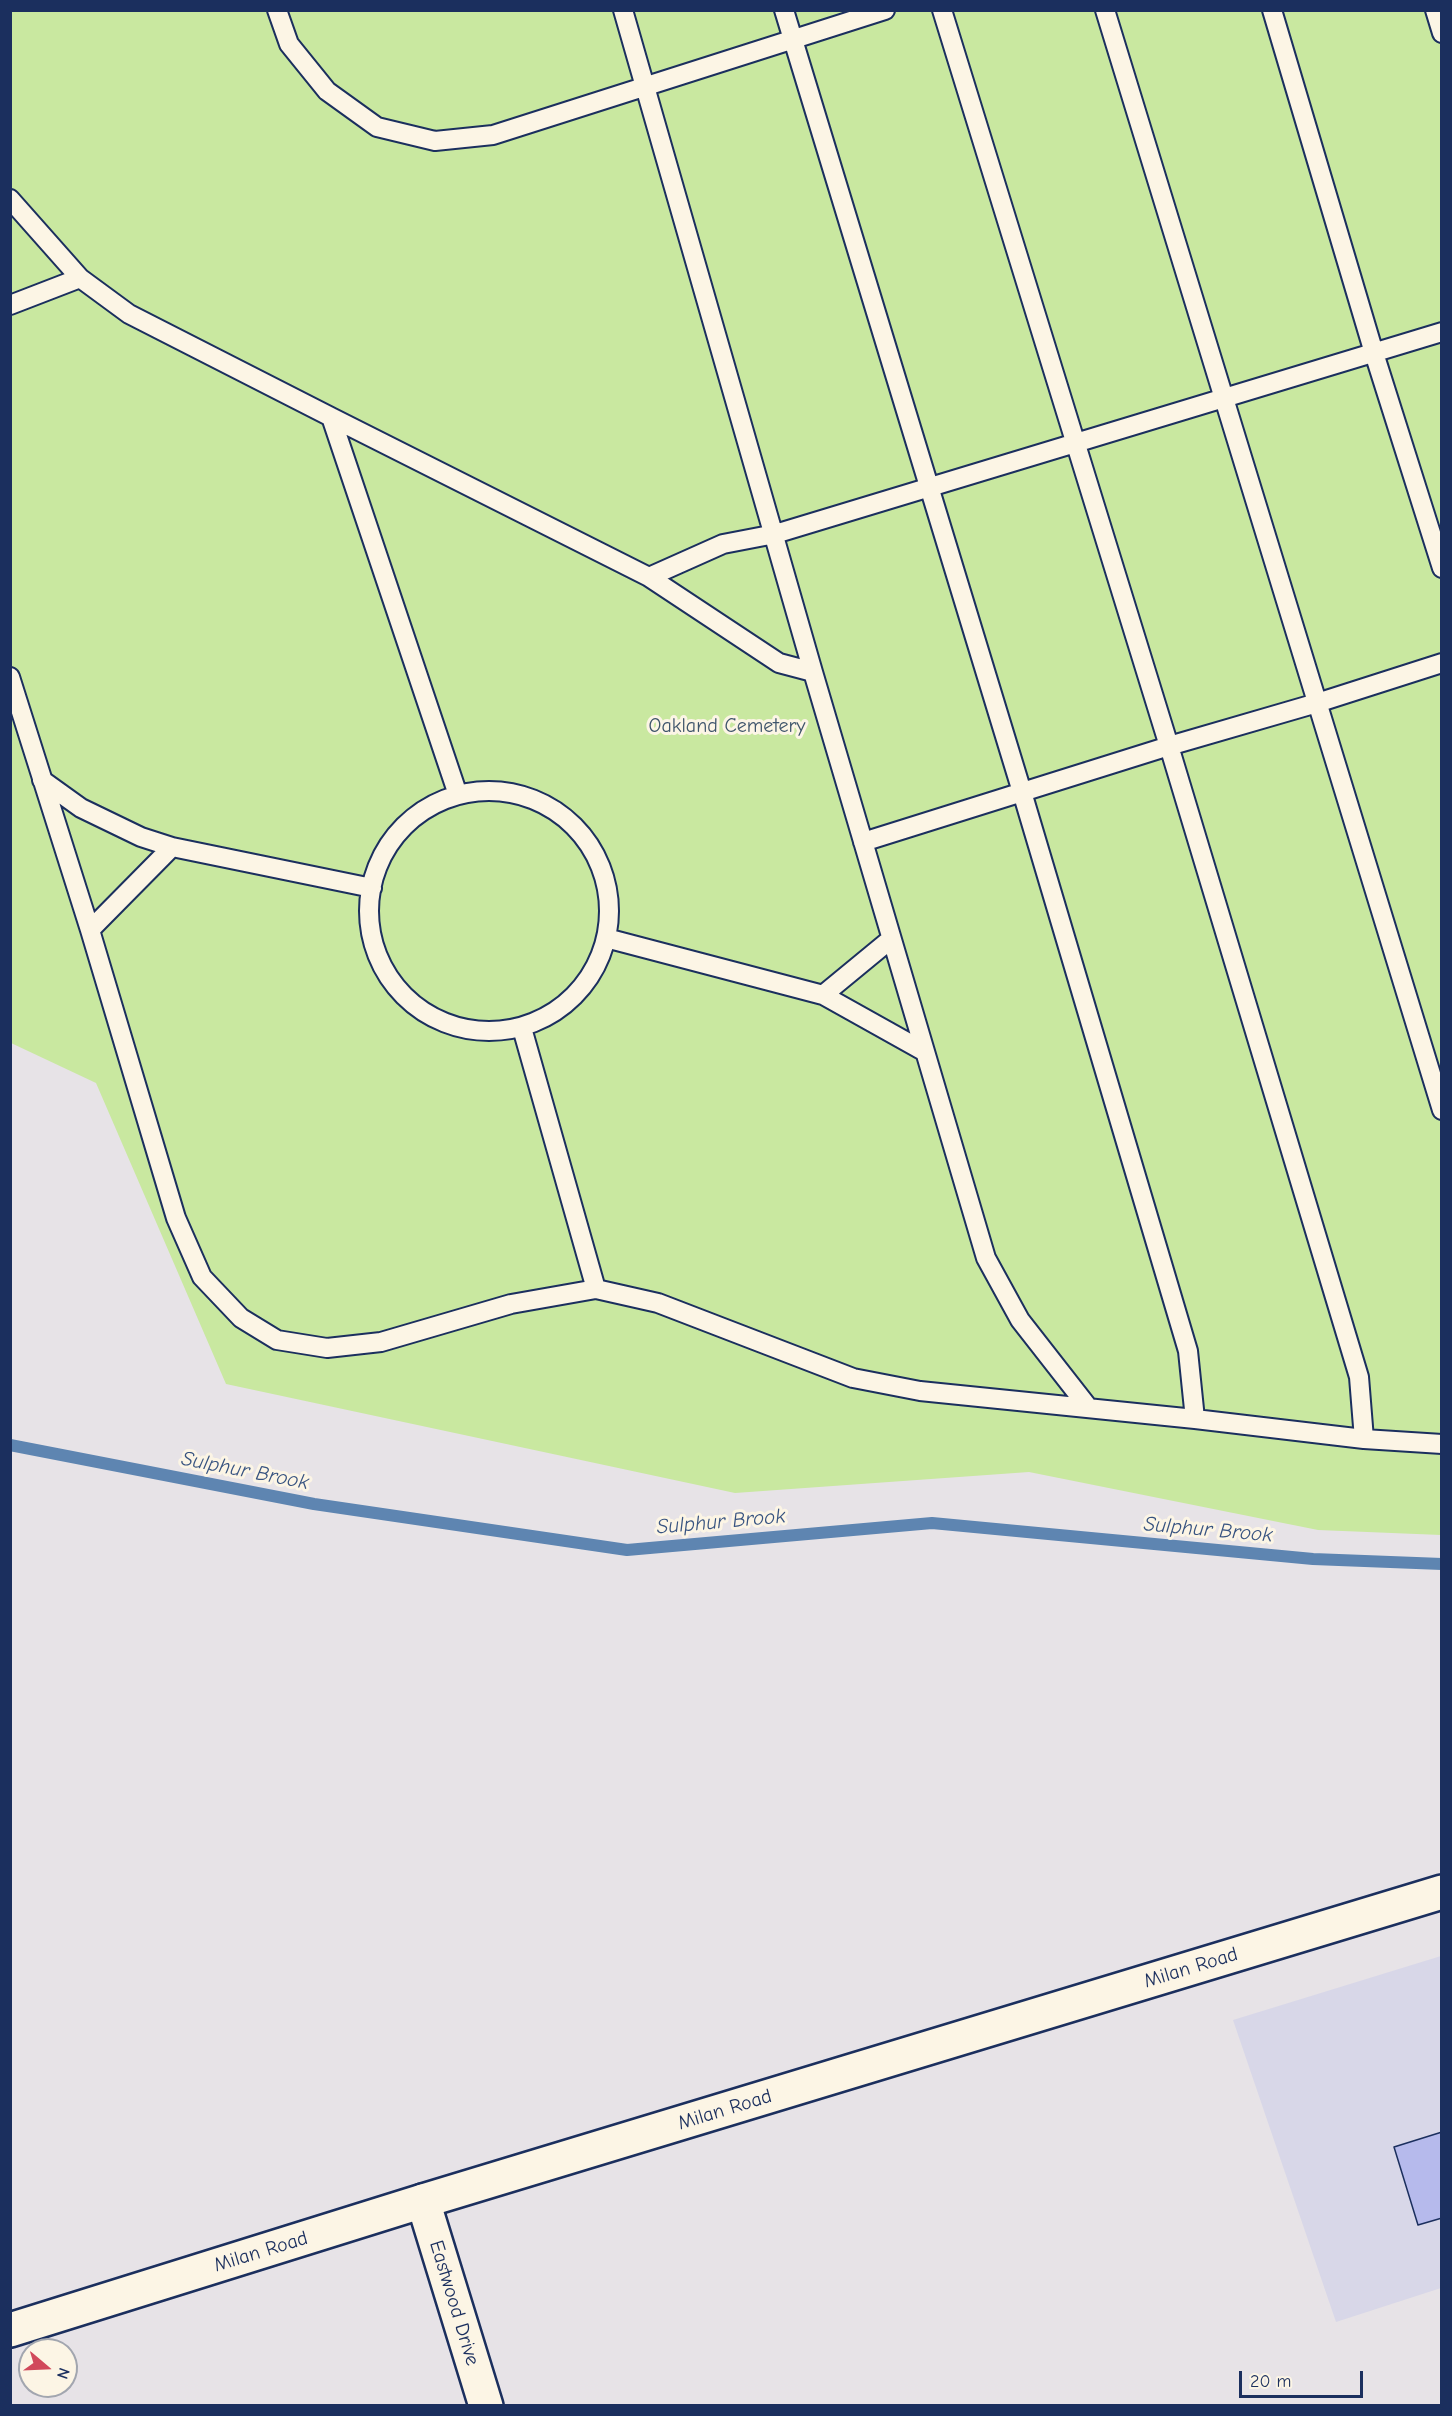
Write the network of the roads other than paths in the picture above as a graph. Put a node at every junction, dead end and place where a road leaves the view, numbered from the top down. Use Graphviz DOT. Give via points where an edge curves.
graph roads {
  1 [pos="277,10"];
  2 [pos="623,10"];
  3 [pos="784,10"];
  4 [pos="885,10"];
  5 [pos="942,10"];
  6 [pos="1105,10"];
  7 [pos="1272,10"];
  8 [pos="1435,10"];
  9 [pos="1442,33"];
  10 [pos="793,40"];
  11 [pos="646,87"];
  12 [pos="10,199"];
  13 [pos="80,278"];
  14 [pos="10,305"];
  15 [pos="1442,332"];
  16 [pos="1374,353"];
  17 [pos="1222,398"];
  18 [pos="331,417"];
  19 [pos="1074,443"];
  20 [pos="930,487"];
  21 [pos="775,534"];
  22 [pos="1442,568"];
  23 [pos="649,577"];
  24 [pos="1442,663"];
  25 [pos="813,672"];
  26 [pos="10,677"];
  27 [pos="1317,703"];
  28 [pos="1169,746"];
  29 [pos="42,780"];
  30 [pos="1022,792"];
  31 [pos="458,795"];
  32 [pos="863,842"];
  33 [pos="172,848"];
  34 [pos="372,888"];
  35 [pos="90,930"];
  36 [pos="606,938"];
  37 [pos="891,939"];
  38 [pos="823,995"];
  39 [pos="522,1028"];
  40 [pos="925,1052"];
  41 [pos="1442,1110"];
  42 [pos="596,1289"];
  43 [pos="1088,1407"];
  44 [pos="1195,1419"];
  45 [pos="1364,1439"];
  46 [pos="1442,1444"];
  47 [pos="1442,1892"];
  48 [pos="423,2201"];
  49 [pos="12,2324"];
  50 [pos="486,2406"];
  1 -- 11 [label="lane" via="289,44 327,91 378,127 435,141 494,135"];
  2 -- 11 [label="lane"];
  3 -- 10 [label="lane"];
  4 -- 10 [label="lane"];
  5 -- 19 [label="lane"];
  6 -- 17 [label="lane"];
  7 -- 16 [label="lane"];
  8 -- 9 [label="lane"];
  10 -- 11 [label="lane"];
  10 -- 20 [label="lane"];
  11 -- 21 [label="lane"];
  12 -- 13 [label="lane"];
  13 -- 14 [label="lane"];
  13 -- 18 [label="lane" via="129,314"];
  15 -- 16 [label="lane"];
  16 -- 17 [label="lane"];
  16 -- 22 [label="lane"];
  17 -- 19 [label="lane"];
  17 -- 27 [label="lane"];
  18 -- 23 [label="lane"];
  18 -- 31 [label="lane"];
  19 -- 20 [label="lane"];
  19 -- 28 [label="lane"];
  20 -- 21 [label="lane"];
  20 -- 30 [label="lane"];
  21 -- 23 [label="lane" via="723,544"];
  21 -- 25 [label="lane"];
  23 -- 25 [label="lane" via="779,663"];
  24 -- 27 [label="lane"];
  25 -- 32 [label="lane"];
  26 -- 29 [label="lane"];
  27 -- 28 [label="lane"];
  27 -- 41 [label="lane"];
  28 -- 30 [label="lane"];
  28 -- 45 [label="lane" via="1359,1377"];
  29 -- 33 [label="lane" via="81,808"];
  29 -- 35 [label="lane"];
  30 -- 32 [label="lane"];
  30 -- 44 [label="lane" via="1188,1351"];
  31 -- 34 [label="lane" via="436,802 404,825 382,857"];
  31 -- 36 [label="lane" via="473,791 512,792 548,805 579,830 601,864 610,903"];
  32 -- 37 [label="lane"];
  33 -- 34 [label="lane"];
  33 -- 35 [label="lane"];
  34 -- 39 [label="lane" via="371,933 384,970 408,1000 442,1023 482,1032"];
  35 -- 42 [label="lane" via="176,1218 202,1277 241,1318 277,1340 327,1348 381,1342 511,1304"];
  36 -- 38 [label="lane"];
  36 -- 39 [label="lane" via="588,981 559,1010"];
  37 -- 38 [label="lane"];
  37 -- 40 [label="lane"];
  38 -- 40 [label="lane"];
  39 -- 42 [label="lane"];
  40 -- 43 [label="lane" via="986,1258 1020,1320"];
  42 -- 43 [label="lane" via="658,1303 853,1378 920,1391"];
  43 -- 44 [label="lane"];
  44 -- 45 [label="lane"];
  45 -- 46 [label="lane"];
  47 -- 48 [label="main road, Milan Road"];
  48 -- 49 [label="main road, Milan Road"];
  48 -- 50 [label="main road, Eastwood Drive"];
}
